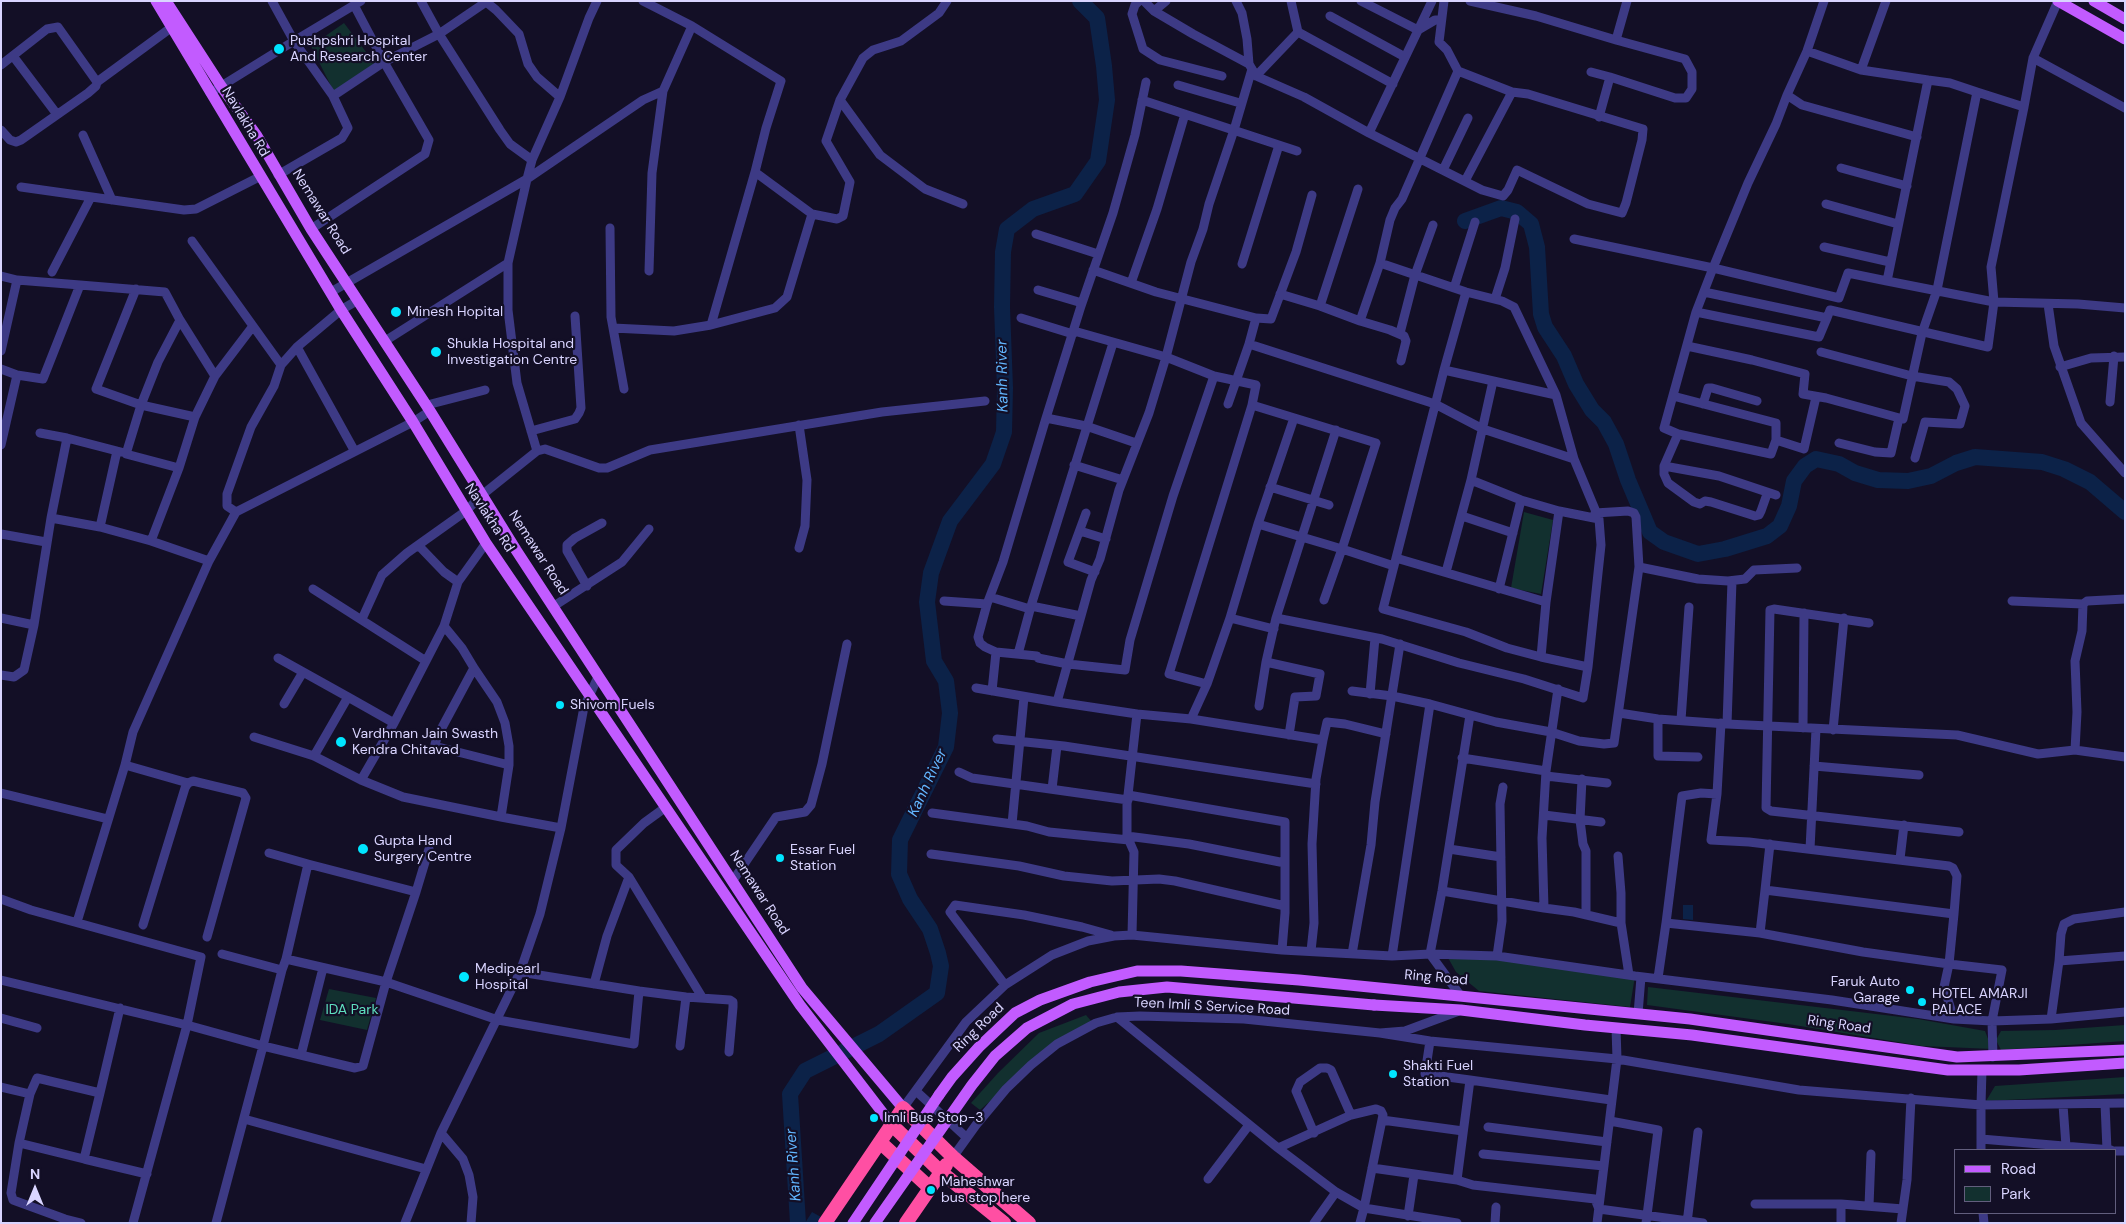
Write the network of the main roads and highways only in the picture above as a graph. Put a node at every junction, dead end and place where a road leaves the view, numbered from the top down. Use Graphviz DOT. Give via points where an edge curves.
graph roads {
  1 [pos="156,1"];
  2 [pos="166,1"];
  3 [pos="2058,1"];
  4 [pos="2094,1"];
  5 [pos="2125,19"];
  6 [pos="2125,39"];
  7 [pos="2125,1050"];
  8 [pos="2125,1063"];
  9 [pos="903,1108"];
  10 [pos="892,1125"];
  11 [pos="881,1143"];
  12 [pos="952,1157"];
  13 [pos="941,1172"];
  14 [pos="930,1188"];
  15 [pos="826,1223"];
  16 [pos="853,1223"];
  17 [pos="875,1223"];
  18 [pos="906,1223"];
  19 [pos="1004,1223"];
  20 [pos="1029,1223"];
  1 -- 10 [label="main road, Navlakha Rd" via="341,310 486,543 800,1005"];
  2 -- 9 [label="main road, Nemawar Road" via="257,136 311,229 598,678 802,988"];
  3 -- 6 [label="main road"];
  4 -- 5 [label="main road"];
  7 -- 16 [label="main road, Ring Road, bridge" via="1957,1057 1690,1019 1460,995 1181,971 1137,971 1090,982 1015,1013 979,1046 952,1077"];
  8 -- 17 [label="main road, bridge" via="2018,1070 1948,1070 1692,1035 1461,1010 1168,987 1119,992 1073,1004 1027,1028 995,1056"];
  9 -- 10 [label="highway"];
  9 -- 12 [label="highway"];
  10 -- 11 [label="highway"];
  10 -- 13 [label="highway"];
  11 -- 14 [label="highway"];
  11 -- 15 [label="highway"];
  12 -- 13 [label="highway"];
  12 -- 20 [label="highway"];
  13 -- 14 [label="highway"];
  13 -- 19 [label="highway"];
  14 -- 18 [label="highway"];
}
